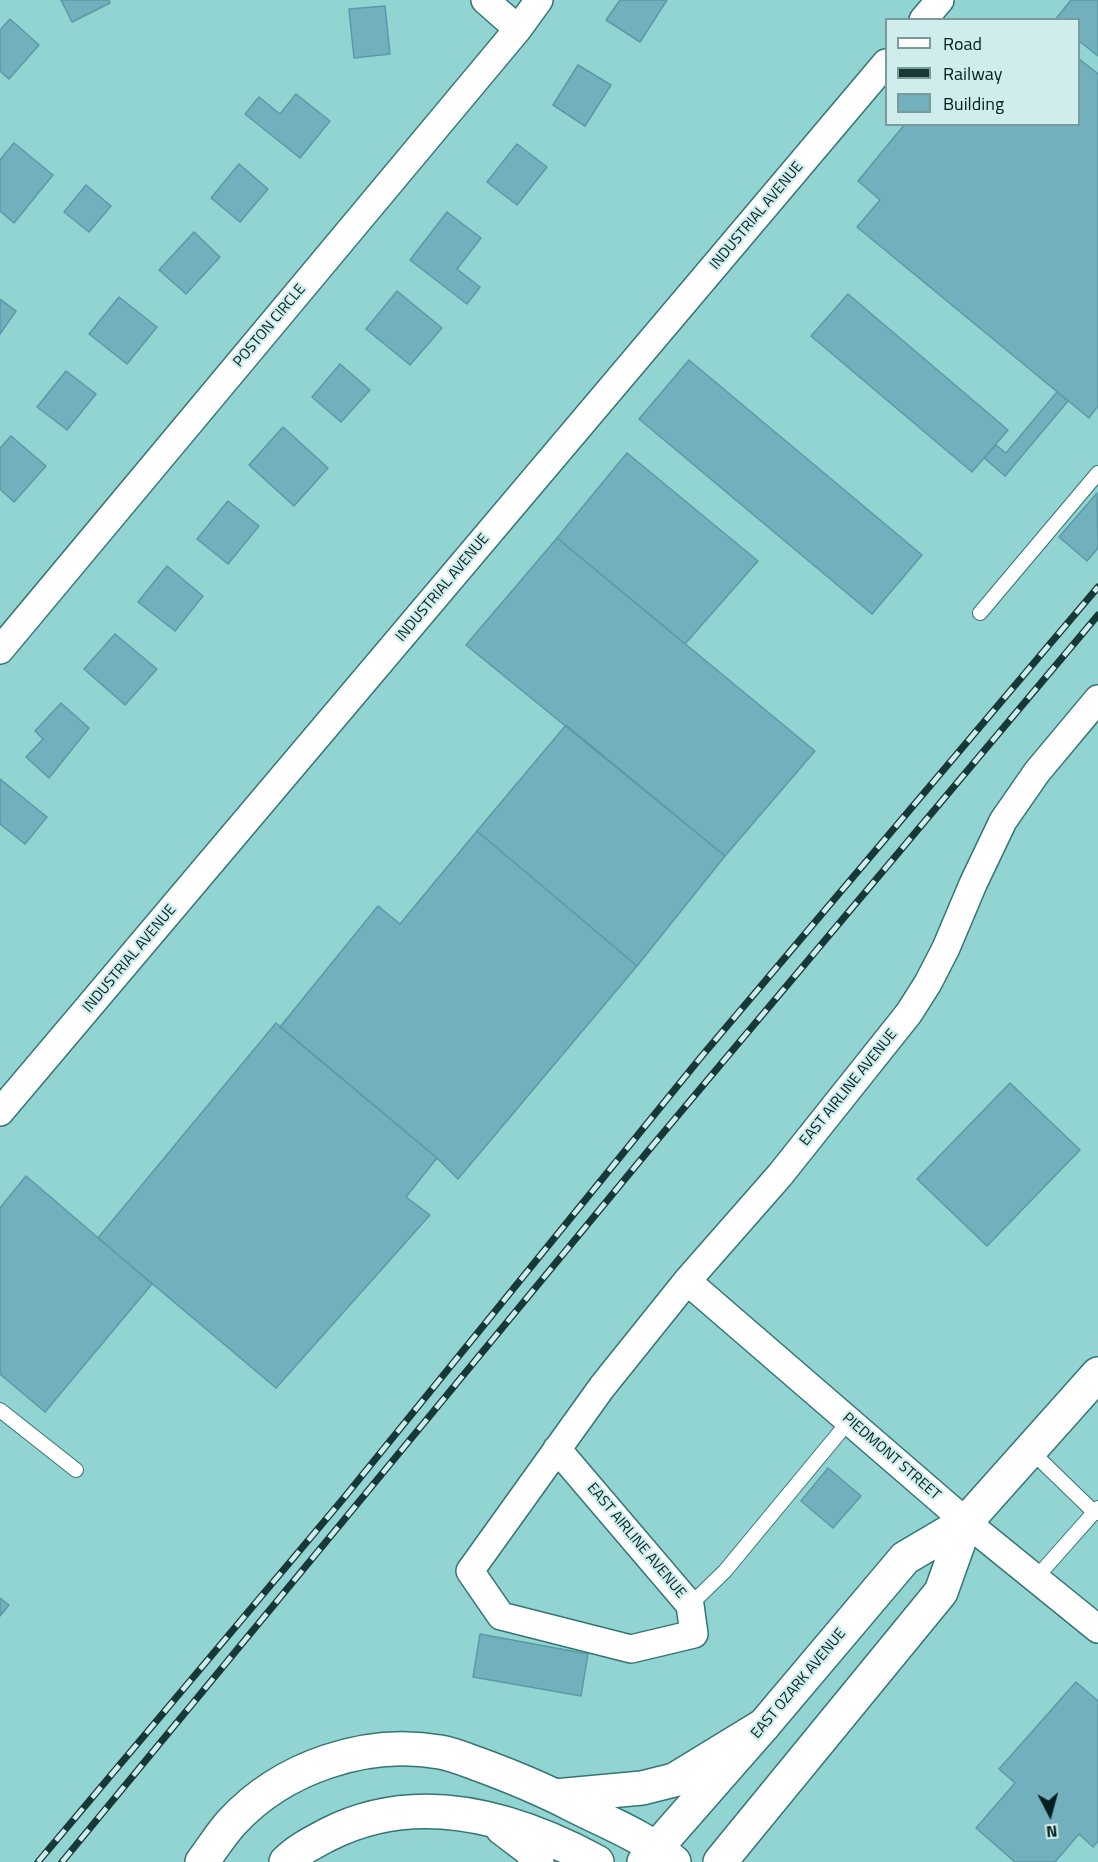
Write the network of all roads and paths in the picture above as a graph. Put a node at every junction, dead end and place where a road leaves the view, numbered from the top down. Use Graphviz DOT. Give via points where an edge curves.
graph roads {
  1 [pos="485,0"];
  2 [pos="539,0"];
  3 [pos="940,0"];
  4 [pos="925,18"];
  5 [pos="518,29"];
  6 [pos="885,64"];
  7 [pos="1098,473"];
  8 [pos="980,613"];
  9 [pos="0,650"];
  10 [pos="1098,699"];
  11 [pos="0,1113"];
  12 [pos="687,1281"];
  13 [pos="1098,1374"];
  14 [pos="0,1410"];
  15 [pos="849,1421"];
  16 [pos="557,1449"];
  17 [pos="1030,1450"];
  18 [pos="76,1470"];
  19 [pos="1097,1511"];
  20 [pos="966,1522"];
  21 [pos="1036,1578"];
  22 [pos="690,1605"];
  23 [pos="1098,1629"];
  24 [pos="764,1725"];
  25 [pos="555,1796"];
  26 [pos="489,1818"];
  27 [pos="659,1857"];
  28 [pos="202,1862"];
  29 [pos="285,1862"];
  30 [pos="537,1862"];
  31 [pos="597,1862"];
  32 [pos="720,1862"];
  1 -- 5 [label="street"];
  2 -- 5 [label="street, POSTON CIRCLE"];
  3 -- 4 [label="street"];
  5 -- 9 [label="street, POSTON CIRCLE"];
  6 -- 11 [label="street, INDUSTRIAL AVENUE"];
  7 -- 8 [label="lane"];
  10 -- 12 [label="street, EAST AIRLINE AVENUE" via="1037,772 1003,821 946,948 909,1013 780,1175"];
  12 -- 15 [label="street, PIEDMONT STREET"];
  12 -- 16 [label="street, EAST AIRLINE AVENUE"];
  13 -- 17 [label="main road, EAST OZARK AVENUE"];
  14 -- 18 [label="lane"];
  15 -- 20 [label="street, PIEDMONT STREET"];
  15 -- 22 [label="lane" via="725,1571"];
  16 -- 22 [label="street, EAST AIRLINE AVENUE"];
  16 -- 22 [label="street, EAST AIRLINE AVENUE" via="470,1572 501,1616 632,1649 694,1634"];
  17 -- 19 [label="lane"];
  17 -- 20 [label="main road, EAST OZARK AVENUE"];
  19 -- 21 [label="lane"];
  20 -- 21 [label="street, PIEDMONT STREET"];
  20 -- 24 [label="main road, EAST OZARK AVENUE" via="905,1558"];
  20 -- 32 [label="main road, EAST OZARK AVENUE" via="941,1592"];
  21 -- 23 [label="street, PIEDMONT STREET"];
  24 -- 25 [label="main road" via="674,1780 642,1788"];
  24 -- 27 [label="main road, EAST OZARK AVENUE"];
  25 -- 27 [label="main road"];
  25 -- 28 [label="main road" via="441,1752 400,1748 357,1753 313,1766 272,1788 232,1822"];
  26 -- 29 [label="main road" via="441,1811 388,1813 348,1824 298,1850"];
  26 -- 30 [label="main road" via="531,1850"];
  26 -- 31 [label="main road" via="557,1841"];
}
